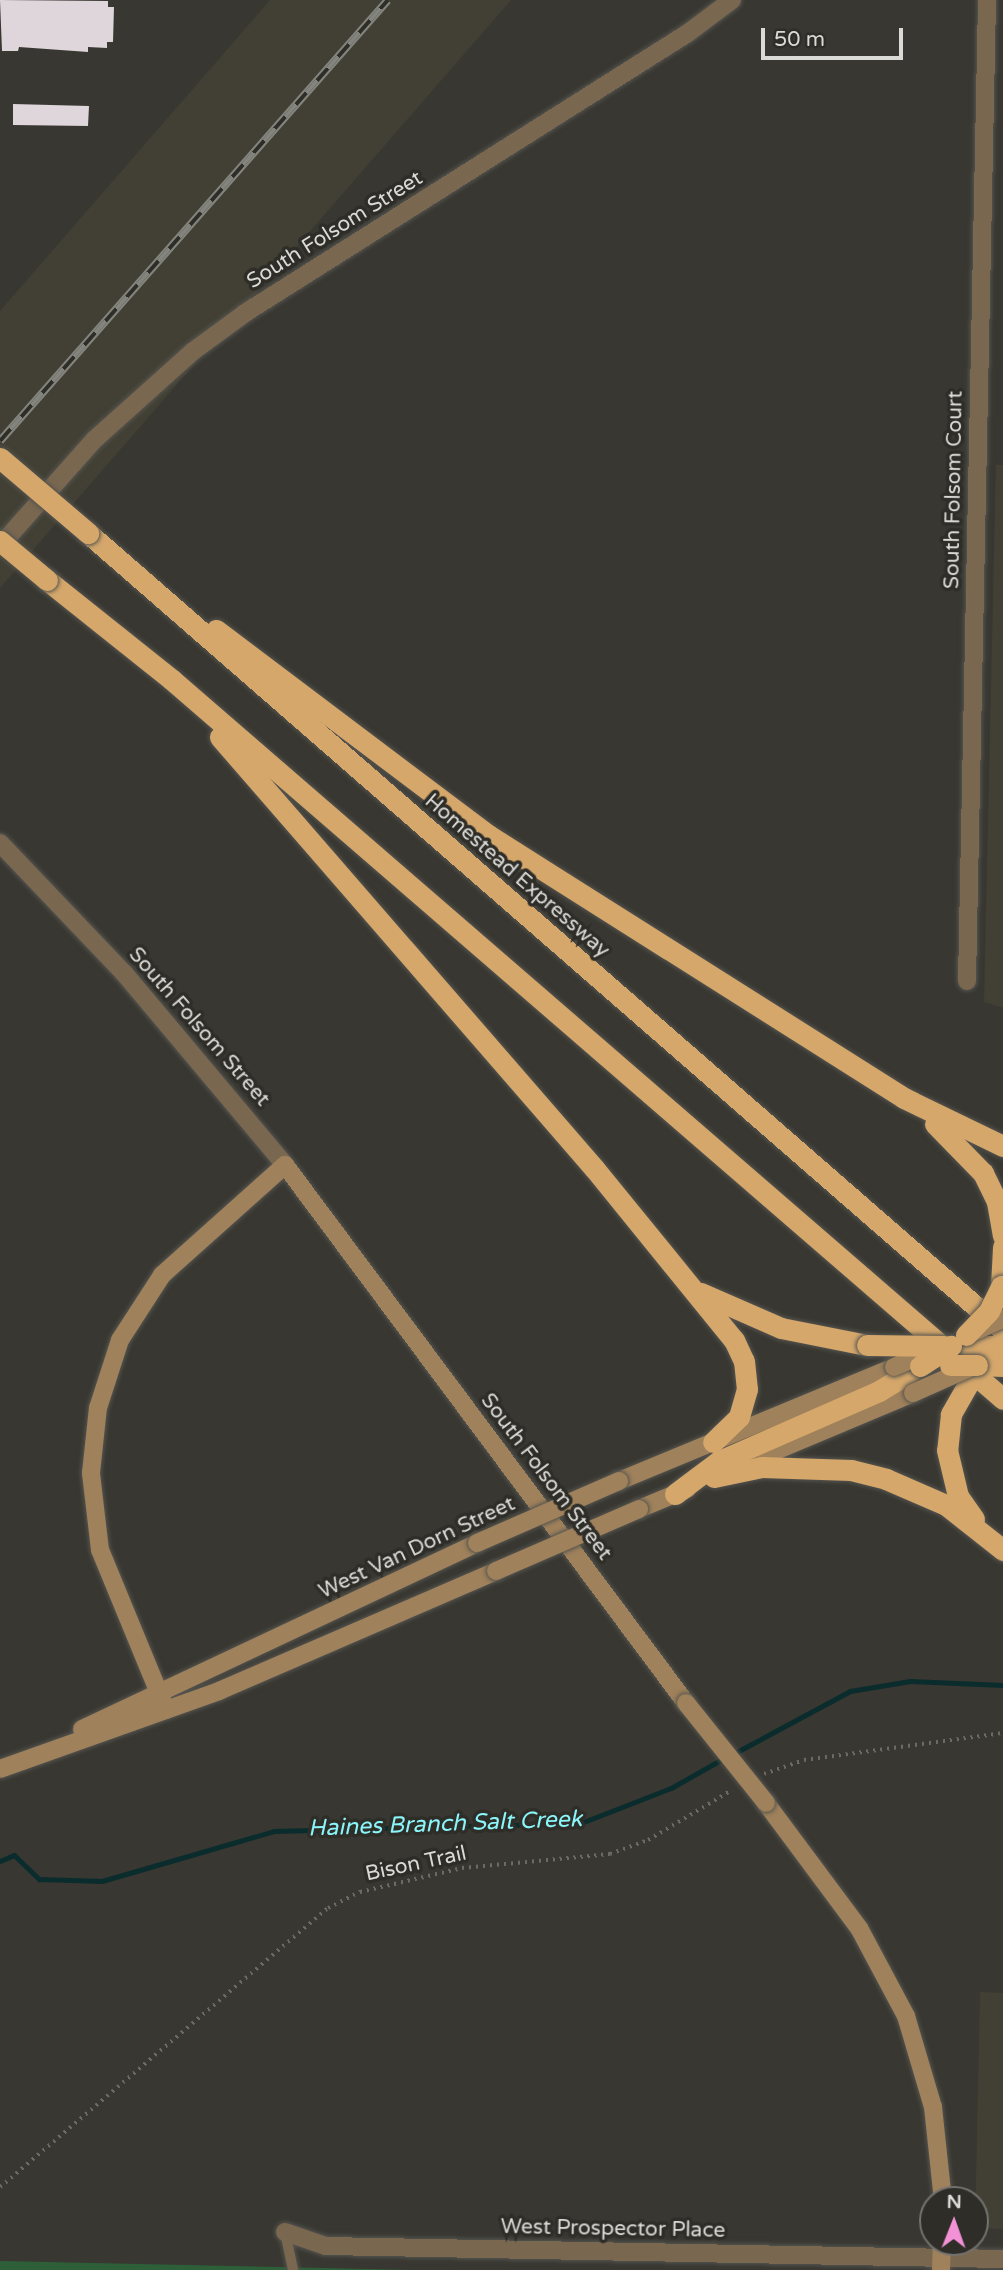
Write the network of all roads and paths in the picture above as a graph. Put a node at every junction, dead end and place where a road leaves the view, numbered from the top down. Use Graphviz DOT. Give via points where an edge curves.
graph roads {
  1 [pos="733,0"];
  2 [pos="987,0"];
  3 [pos="0,458"];
  4 [pos="88,533"];
  5 [pos="0,543"];
  6 [pos="171,680"];
  7 [pos="0,843"];
  8 [pos="967,981"];
  9 [pos="904,1098"];
  10 [pos="1003,1146"];
  11 [pos="285,1165"];
  12 [pos="1003,1235"];
  13 [pos="1003,1247"];
  14 [pos="681,1275"];
  15 [pos="1003,1319"];
  16 [pos="1003,1330"];
  17 [pos="954,1342"];
  18 [pos="995,1357"];
  19 [pos="920,1366"];
  20 [pos="898,1377"];
  21 [pos="1003,1399"];
  22 [pos="713,1443"];
  23 [pos="714,1477"];
  24 [pos="675,1494"];
  25 [pos="999,1545"];
  26 [pos="163,1702"];
  27 [pos="1003,1733"];
  28 [pos="5,1767"];
  29 [pos="751,1780"];
  30 [pos="740,1786"];
  31 [pos="941,2186"];
  32 [pos="0,2187"];
  33 [pos="285,2232"];
  34 [pos="942,2257"];
  35 [pos="1003,2259"];
  36 [pos="293,2270"];
  1 -- 5 [label="street, South Folsom Street" via="192,352 94,440"];
  2 -- 8 [label="street, South Folsom Court"];
  3 -- 4 [label="highway, Homestead Expressway, bridge"];
  4 -- 9 [label="highway" via="488,835"];
  4 -- 16 [label="highway, Homestead Expressway"];
  5 -- 6 [label="highway, bridge"];
  6 -- 14 [label="highway" via="594,1168"];
  6 -- 21 [label="highway"];
  7 -- 11 [label="street, South Folsom Street" via="124,973"];
  9 -- 10 [label="highway"];
  9 -- 12 [label="highway" via="975,1161 997,1202"];
  11 -- 26 [label="main road" via="162,1275 120,1340 97,1408 91,1473 100,1550"];
  11 -- 31 [label="main road, South Folsom Street, bridge" via="859,1928 906,2016 933,2108"];
  13 -- 17 [label="highway, bridge" via="1001,1286 989,1311"];
  14 -- 17 [label="highway, bridge" via="705,1296 781,1328 867,1345"];
  14 -- 22 [label="highway" via="734,1340 744,1361 747,1390 742,1410"];
  15 -- 17 [label="main road, West Van Dorn Street, bridge"];
  17 -- 18 [label="highway"];
  17 -- 19 [label="highway, bridge"];
  17 -- 20 [label="main road, West Van Dorn Street, bridge"];
  18 -- 19 [label="highway, bridge"];
  18 -- 20 [label="main road, West Van Dorn Street, bridge"];
  18 -- 25 [label="highway" via="965,1385 949,1422 947,1450 958,1496"];
  19 -- 20 [label="highway, bridge"];
  20 -- 22 [label="main road, West Van Dorn Street"];
  20 -- 23 [label="main road, West Van Dorn Street"];
  20 -- 24 [label="highway" via="719,1461"];
  22 -- 26 [label="main road, West Van Dorn Street, bridge" via="477,1543"];
  23 -- 24 [label="main road, West Van Dorn Street"];
  23 -- 25 [label="highway" via="762,1467 851,1470 914,1489 968,1519"];
  24 -- 26 [label="main road, West Van Dorn Street, bridge" via="496,1571"];
  26 -- 28 [label="main road, West Van Dorn Street"];
  27 -- 29 [label="path" via="804,1760"];
  30 -- 32 [label="path, Bison Trail" via="648,1840 610,1854 462,1868 360,1892 328,1908"];
  33 -- 34 [label="street, West Prospector Place" via="326,2246"];
  33 -- 36 [label="lane"];
  34 -- 35 [label="street, West Prospector Place"];
}
